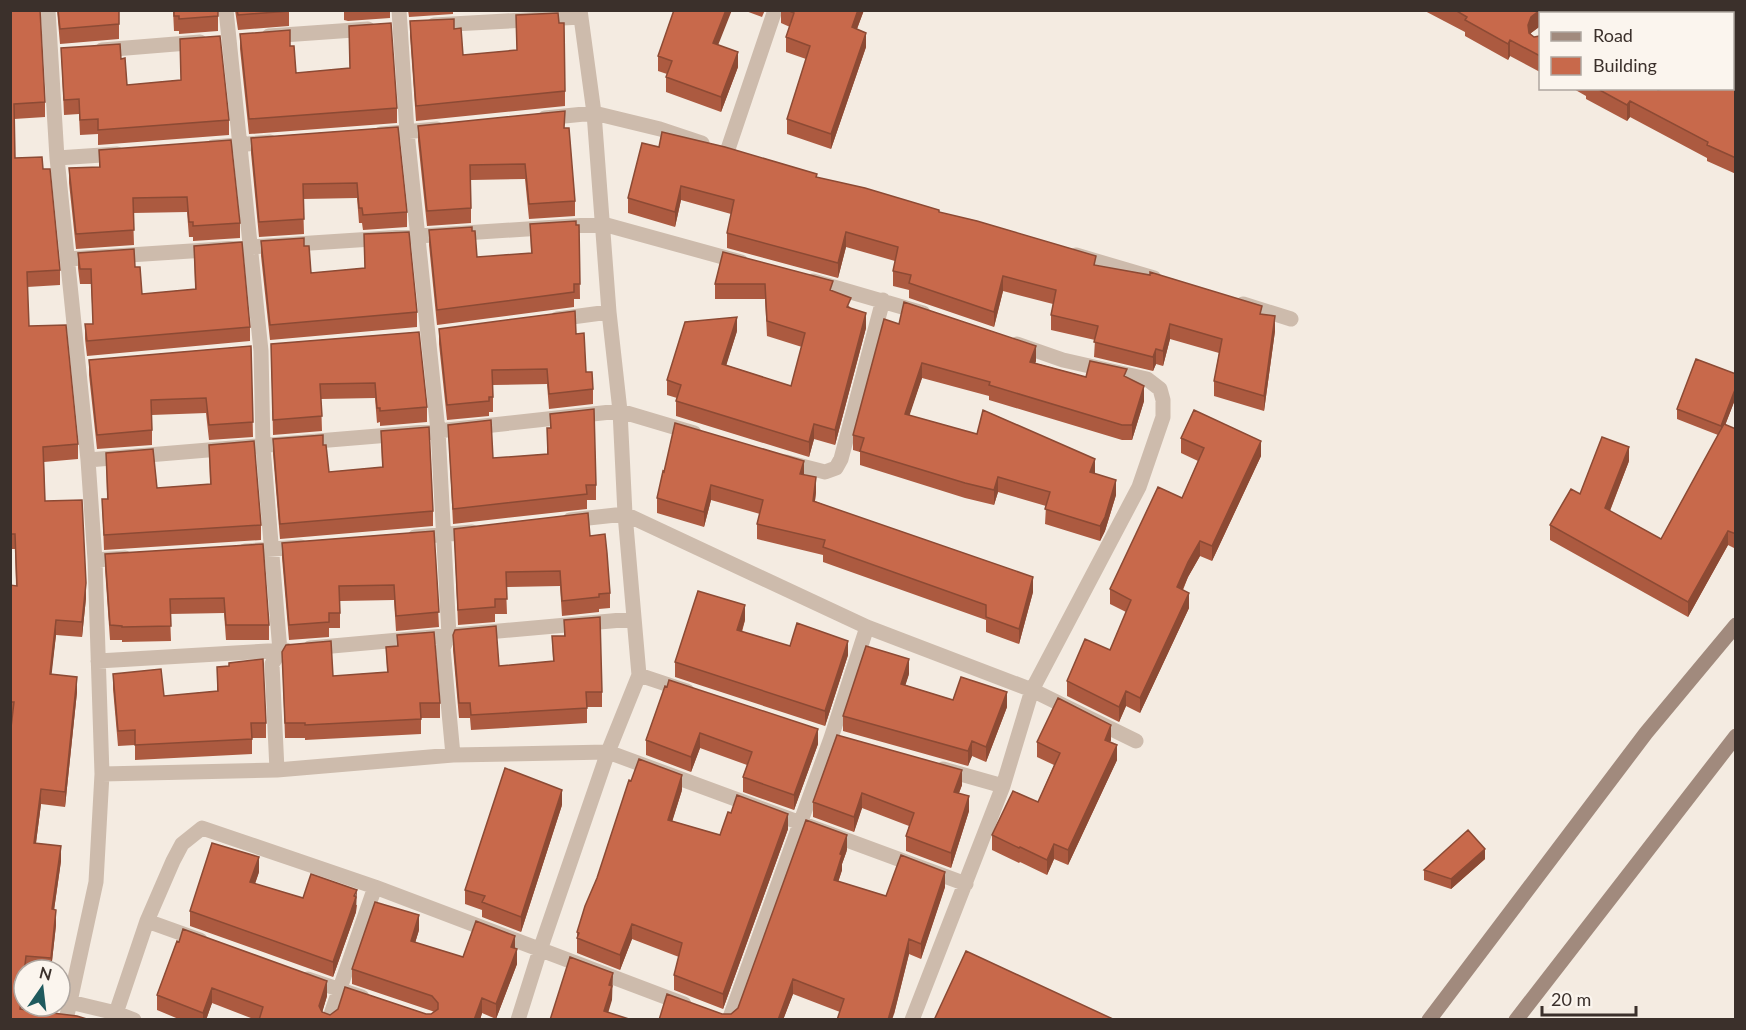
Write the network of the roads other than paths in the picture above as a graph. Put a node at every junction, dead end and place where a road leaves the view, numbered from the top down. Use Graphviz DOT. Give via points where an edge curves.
graph roads {
  1 [pos="48,10"];
  2 [pos="226,10"];
  3 [pos="399,10"];
  4 [pos="775,10"];
  5 [pos="581,14"];
  6 [pos="390,28"];
  7 [pos="240,38"];
  8 [pos="86,51"];
  9 [pos="594,114"];
  10 [pos="536,119"];
  11 [pos="454,128"];
  12 [pos="408,132"];
  13 [pos="372,135"];
  14 [pos="289,141"];
  15 [pos="241,144"];
  16 [pos="195,148"];
  17 [pos="126,153"];
  18 [pos="57,158"];
  19 [pos="603,224"];
  20 [pos="418,236"];
  21 [pos="251,247"];
  22 [pos="1065,252"];
  23 [pos="68,259"];
  24 [pos="760,267"];
  25 [pos="793,276"];
  26 [pos="1167,282"];
  27 [pos="1223,298"];
  28 [pos="883,300"];
  29 [pos="609,312"];
  30 [pos="939,319"];
  31 [pos="1291,319"];
  32 [pos="541,321"];
  33 [pos="1007,341"];
  34 [pos="620,411"];
  35 [pos="438,431"];
  36 [pos="710,438"];
  37 [pos="263,447"];
  38 [pos="766,456"];
  39 [pos="88,460"];
  40 [pos="626,514"];
  41 [pos="558,522"];
  42 [pos="490,530"];
  43 [pos="445,535"];
  44 [pos="399,539"];
  45 [pos="319,546"];
  46 [pos="273,549"];
  47 [pos="225,552"];
  48 [pos="142,557"];
  49 [pos="94,560"];
  50 [pos="633,619"];
  51 [pos="1736,625"];
  52 [pos="867,627"];
  53 [pos="449,635"];
  54 [pos="280,651"];
  55 [pos="98,661"];
  56 [pos="639,675"];
  57 [pos="1032,690"];
  58 [pos="707,697"];
  59 [pos="1736,736"];
  60 [pos="1136,741"];
  61 [pos="608,752"];
  62 [pos="453,755"];
  63 [pos="934,767"];
  64 [pos="277,770"];
  65 [pos="102,774"];
  66 [pos="1002,786"];
  67 [pos="800,823"];
  68 [pos="966,884"];
  69 [pos="375,887"];
  70 [pos="147,921"];
  71 [pos="211,944"];
  72 [pos="540,950"];
  73 [pos="297,975"];
  74 [pos="340,990"];
  75 [pos="72,993"];
  76 [pos="373,1001"];
  77 [pos="72,1002"];
  78 [pos="116,1013"];
  79 [pos="718,1016"];
  80 [pos="134,1020"];
  81 [pos="329,1020"];
  82 [pos="518,1020"];
  83 [pos="912,1020"];
  84 [pos="1429,1020"];
  85 [pos="1516,1020"];
  1 -- 18 [label="street" via="57,53"];
  2 -- 7 [label="street"];
  3 -- 6 [label="street"];
  4 -- 9 [label="street" via="733,153 660,129"];
  5 -- 6 [label="street"];
  5 -- 9 [label="street"];
  6 -- 7 [label="street"];
  6 -- 12 [label="street"];
  7 -- 8 [label="street"];
  7 -- 15 [label="street"];
  9 -- 10 [label="street"];
  9 -- 19 [label="street"];
  11 -- 12 [label="street"];
  12 -- 13 [label="street"];
  12 -- 20 [label="street"];
  14 -- 15 [label="street"];
  15 -- 16 [label="street"];
  15 -- 21 [label="street"];
  17 -- 18 [label="street"];
  18 -- 23 [label="street"];
  19 -- 20 [label="street"];
  19 -- 24 [label="street"];
  19 -- 29 [label="street"];
  20 -- 21 [label="street"];
  20 -- 35 [label="street"];
  21 -- 23 [label="street"];
  21 -- 37 [label="street" via="261,351"];
  22 -- 26 [label="street"];
  23 -- 39 [label="street" via="85,365"];
  25 -- 28 [label="street"];
  27 -- 31 [label="street"];
  28 -- 30 [label="street"];
  28 -- 38 [label="street" via="836,468 825,472"];
  29 -- 32 [label="street"];
  29 -- 34 [label="street"];
  33 -- 57 [label="street" via="1064,360 1148,379 1160,389 1163,400 1163,417 1139,487"];
  34 -- 35 [label="street"];
  34 -- 36 [label="street"];
  34 -- 40 [label="street"];
  35 -- 37 [label="street"];
  35 -- 43 [label="street"];
  37 -- 39 [label="street"];
  37 -- 46 [label="street"];
  39 -- 49 [label="street"];
  40 -- 41 [label="street"];
  40 -- 50 [label="street"];
  40 -- 52 [label="street"];
  42 -- 43 [label="street"];
  43 -- 44 [label="street"];
  43 -- 53 [label="street"];
  45 -- 46 [label="street"];
  46 -- 47 [label="street"];
  46 -- 54 [label="street"];
  48 -- 49 [label="street"];
  49 -- 55 [label="street"];
  50 -- 53 [label="street"];
  50 -- 56 [label="street"];
  51 -- 84 [label="street" via="1646,733"];
  52 -- 57 [label="street"];
  52 -- 67 [label="street"];
  53 -- 54 [label="street"];
  53 -- 62 [label="street" via="443,648"];
  54 -- 55 [label="street"];
  54 -- 64 [label="street" via="272,664"];
  55 -- 65 [label="street"];
  56 -- 58 [label="street"];
  56 -- 61 [label="street"];
  57 -- 60 [label="street"];
  57 -- 66 [label="street"];
  59 -- 85 [label="street"];
  61 -- 62 [label="street"];
  61 -- 67 [label="street"];
  61 -- 72 [label="street"];
  62 -- 64 [label="street"];
  63 -- 66 [label="street"];
  64 -- 65 [label="street"];
  65 -- 75 [label="street" via="96,882"];
  66 -- 68 [label="street"];
  67 -- 68 [label="street"];
  67 -- 79 [label="street"];
  68 -- 83 [label="street"];
  69 -- 70 [label="street" via="202,828 182,844"];
  69 -- 72 [label="street"];
  69 -- 74 [label="street"];
  70 -- 71 [label="street"];
  70 -- 78 [label="street"];
  72 -- 79 [label="street"];
  72 -- 82 [label="street"];
  73 -- 74 [label="street"];
  74 -- 76 [label="street"];
  74 -- 81 [label="street"];
  77 -- 78 [label="street"];
  78 -- 80 [label="street"];
}
